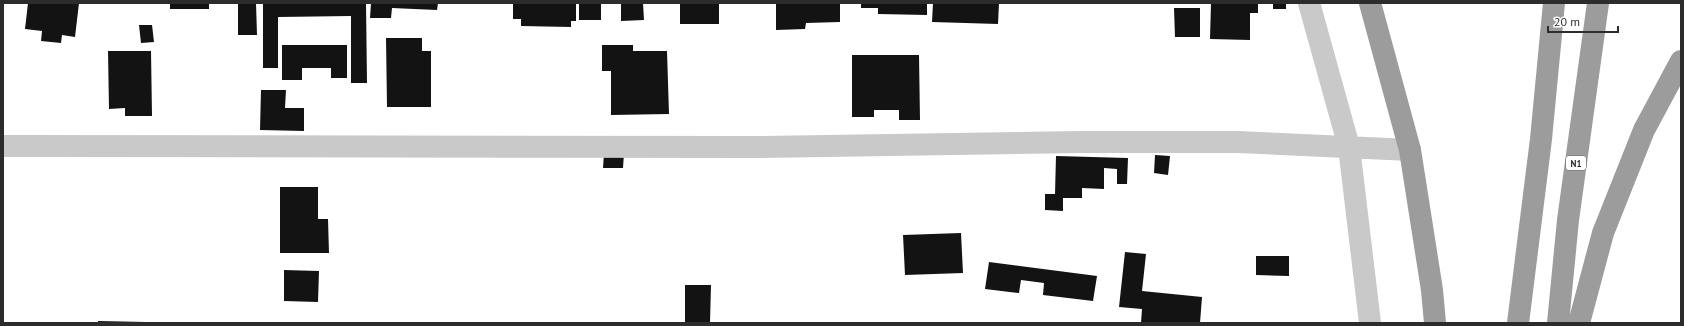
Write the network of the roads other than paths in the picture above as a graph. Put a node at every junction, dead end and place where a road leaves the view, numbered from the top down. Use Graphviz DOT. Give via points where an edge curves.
graph roads {
  1 [pos="1309,3"];
  2 [pos="1370,3"];
  3 [pos="1554,3"];
  4 [pos="1598,3"];
  5 [pos="1681,61"];
  6 [pos="3,146"];
  7 [pos="1349,147"];
  8 [pos="1410,150"];
  9 [pos="1370,323"];
  10 [pos="1435,323"];
  11 [pos="1518,323"];
  12 [pos="1558,323"];
  13 [pos="1579,323"];
  1 -- 7 [label="street"];
  2 -- 8 [label="highway"];
  3 -- 11 [label="highway" via="1541,139"];
  4 -- 12 [label="highway, N1" via="1568,220"];
  5 -- 13 [label="highway" via="1644,130 1603,233"];
  6 -- 7 [label="street" via="738,147 1238,142"];
  7 -- 8 [label="street"];
  7 -- 9 [label="street"];
  8 -- 10 [label="highway"];
}
